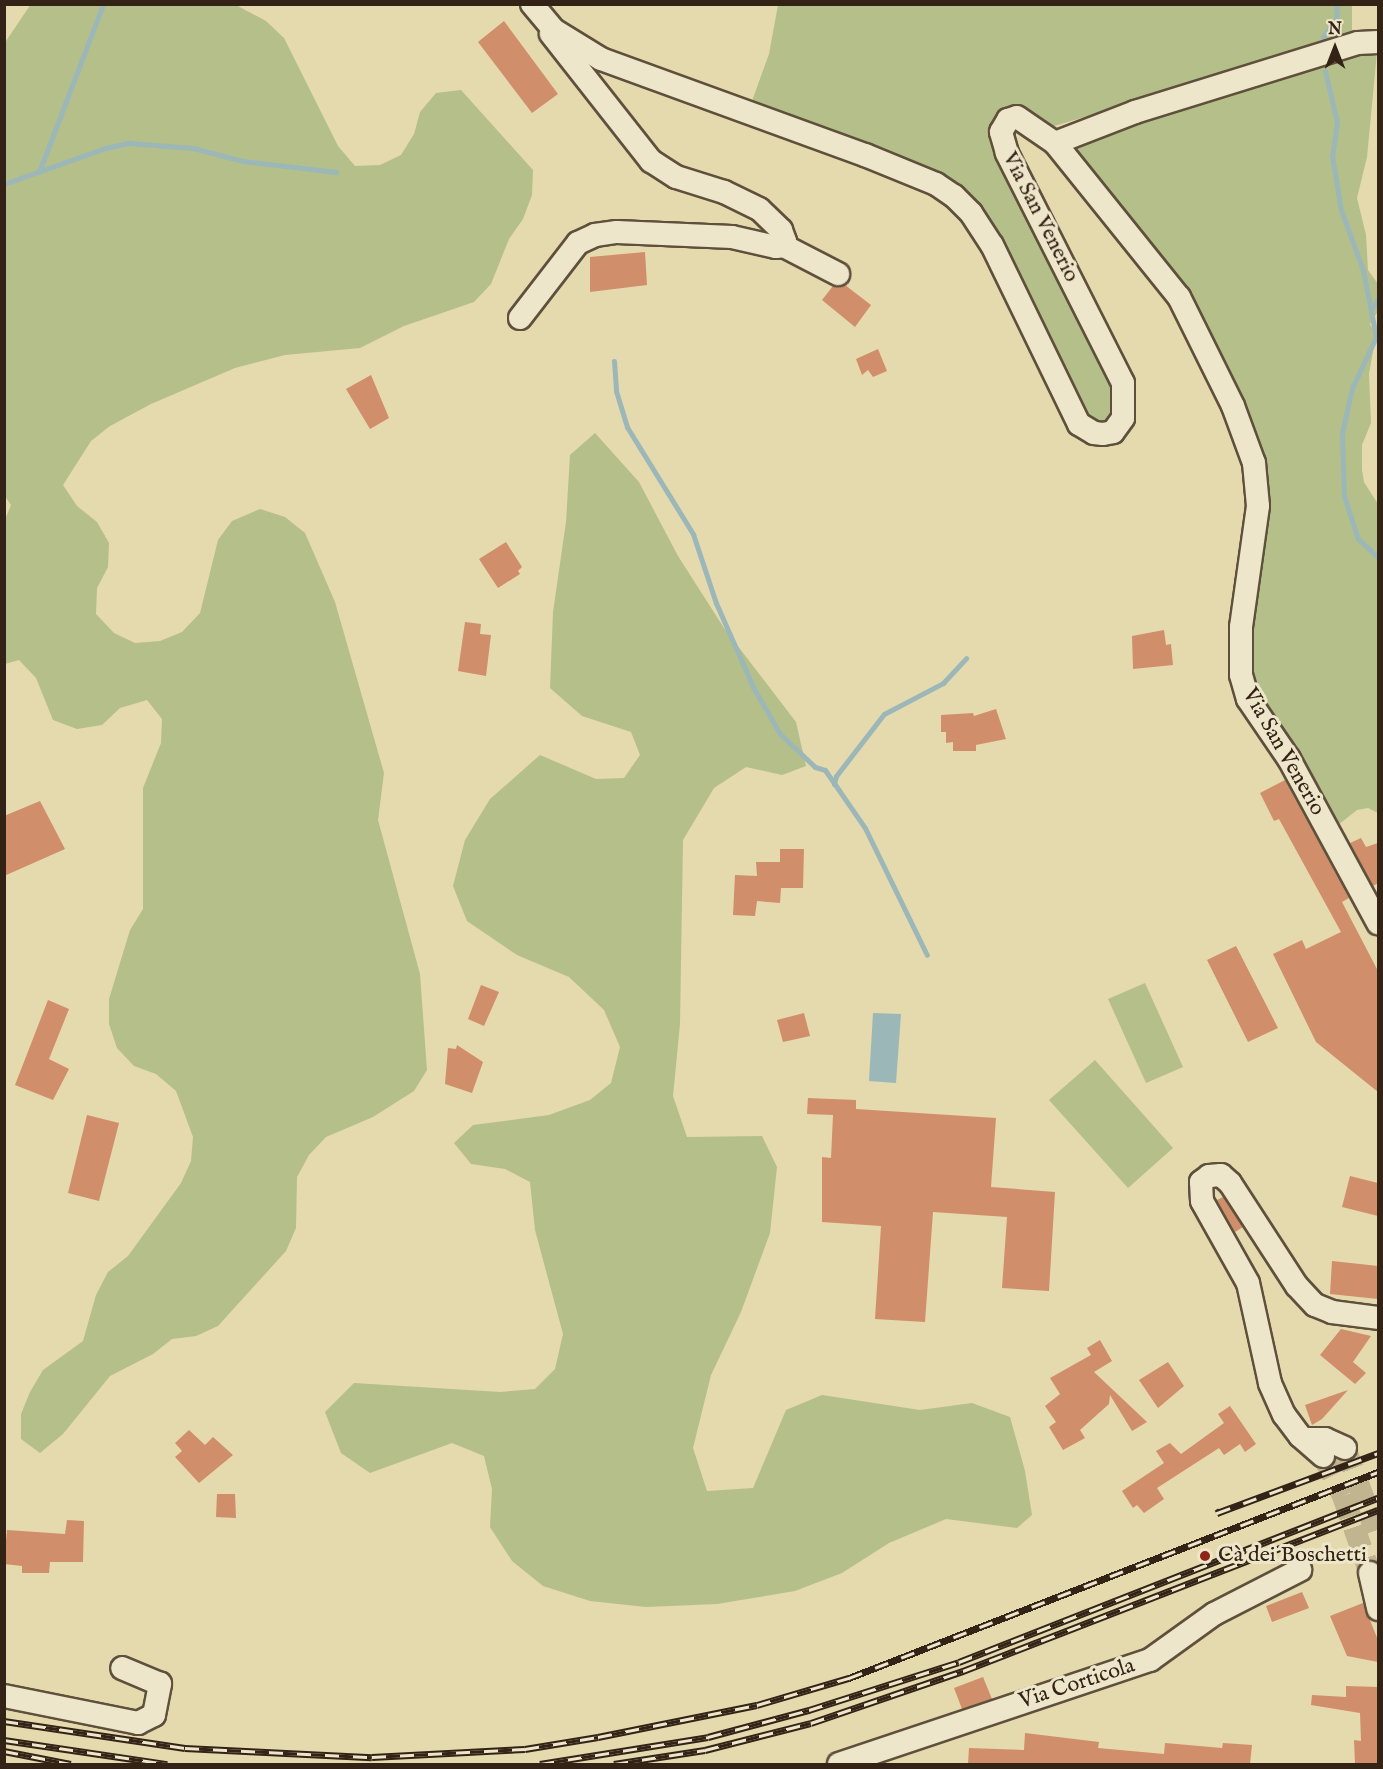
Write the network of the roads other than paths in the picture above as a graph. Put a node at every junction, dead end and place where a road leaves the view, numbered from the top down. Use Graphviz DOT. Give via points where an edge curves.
graph roads {
  1 [pos="534,9"];
  2 [pos="1378,42"];
  3 [pos="1054,143"];
  4 [pos="784,246"];
  5 [pos="838,274"];
  6 [pos="520,318"];
  7 [pos="1378,923"];
  8 [pos="1378,1318"];
  9 [pos="1304,1439"];
  10 [pos="1345,1448"];
  11 [pos="1323,1456"];
  12 [pos="1300,1570"];
  13 [pos="1370,1573"];
  14 [pos="1378,1609"];
  15 [pos="122,1668"];
  16 [pos="4,1696"];
  17 [pos="839,1764"];
  1 -- 3 [label="street, Via San Venerio" via="554,30 601,59 865,155 936,184 954,196 971,213 992,245 1074,416 1086,430 1103,434 1113,432 1123,418 1123,383 1007,153 1001,132 1008,120 1017,117 1035,125"];
  1 -- 4 [label="street" via="651,161 676,177 759,209 781,230"];
  2 -- 3 [label="street" via="1358,44 1135,112"];
  3 -- 7 [label="street, Via San Venerio" via="1179,297 1233,406 1254,463 1258,506 1241,627 1241,675 1248,699 1289,759"];
  4 -- 5 [label="street"];
  4 -- 6 [label="street" via="732,237 617,232 595,235 578,243"];
  8 -- 9 [label="street" via="1332,1312 1315,1305 1297,1286 1230,1183 1221,1175 1209,1176 1201,1182 1202,1201 1248,1283 1270,1383 1284,1415"];
  9 -- 10 [label="street" via="1325,1439"];
  9 -- 11 [label="street"];
  12 -- 17 [label="street, Via Corticola" via="1214,1614 1150,1660"];
  13 -- 14 [label="street"];
  15 -- 16 [label="street" via="160,1684 154,1715 138,1723"];
}
